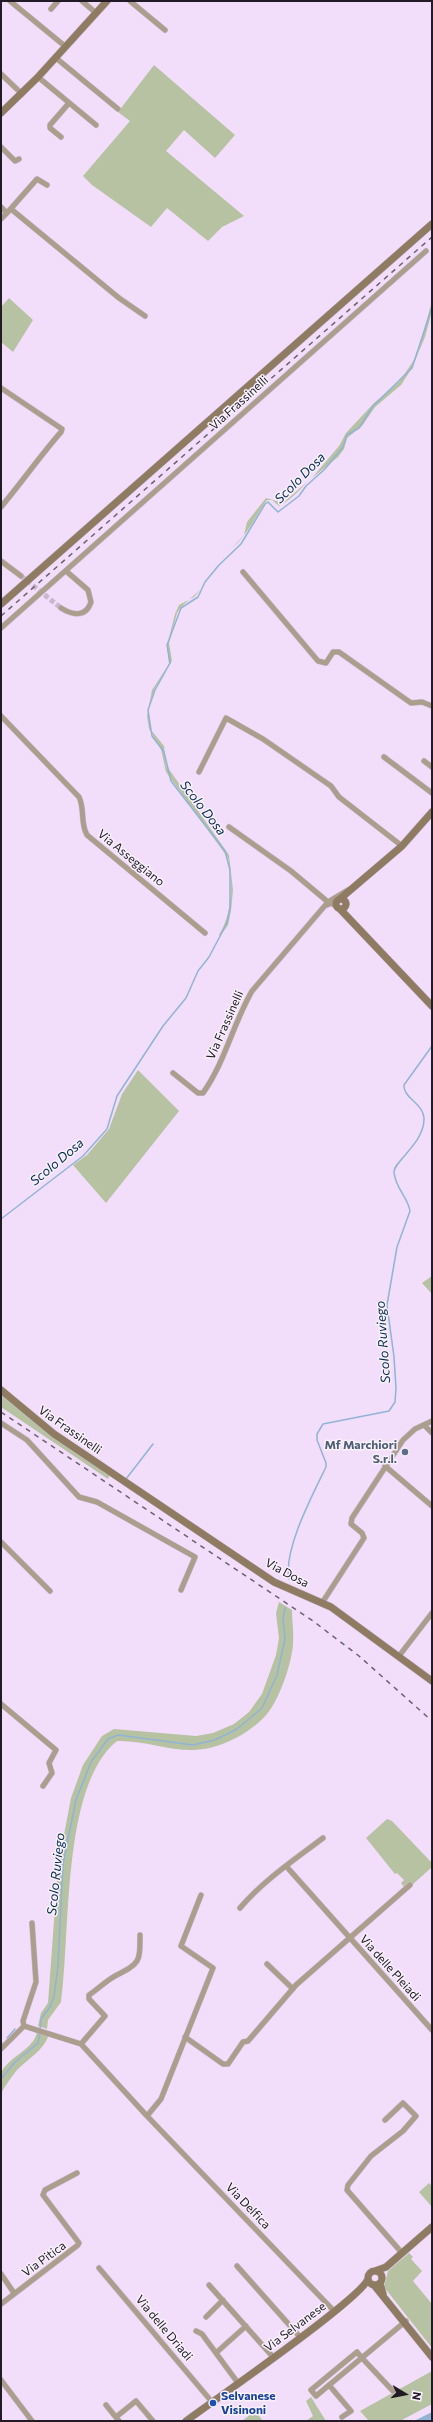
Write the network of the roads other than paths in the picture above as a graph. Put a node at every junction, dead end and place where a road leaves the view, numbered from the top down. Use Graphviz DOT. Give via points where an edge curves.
graph roads {
  1 [pos="10,1"];
  2 [pos="58,1"];
  3 [pos="82,1"];
  4 [pos="107,1"];
  5 [pos="130,1"];
  6 [pos="51,9"];
  7 [pos="96,13"];
  8 [pos="165,30"];
  9 [pos="66,47"];
  10 [pos="56,58"];
  11 [pos="1,74"];
  12 [pos="38,77"];
  13 [pos="22,94"];
  14 [pos="69,103"];
  15 [pos="118,109"];
  16 [pos="1,113"];
  17 [pos="96,125"];
  18 [pos="61,138"];
  19 [pos="1,146"];
  20 [pos="19,159"];
  21 [pos="47,185"];
  22 [pos="1,207"];
  23 [pos="9,211"];
  24 [pos="1,219"];
  25 [pos="432,224"];
  26 [pos="426,252"];
  27 [pos="145,316"];
  28 [pos="1,388"];
  29 [pos="1,507"];
  30 [pos="1,561"];
  31 [pos="66,571"];
  32 [pos="244,572"];
  33 [pos="21,576"];
  34 [pos="1,604"];
  35 [pos="61,608"];
  36 [pos="1,628"];
  37 [pos="432,706"];
  38 [pos="1,716"];
  39 [pos="384,757"];
  40 [pos="424,761"];
  41 [pos="432,767"];
  42 [pos="199,772"];
  43 [pos="432,793"];
  44 [pos="432,812"];
  45 [pos="229,827"];
  46 [pos="402,846"];
  47 [pos="349,892"];
  48 [pos="327,903"];
  49 [pos="341,904"];
  50 [pos="205,933"];
  51 [pos="432,1006"];
  52 [pos="173,1073"];
  53 [pos="1,1390"];
  54 [pos="432,1421"];
  55 [pos="1,1423"];
  56 [pos="425,1426"];
  57 [pos="432,1433"];
  58 [pos="386,1466"];
  59 [pos="130,1485"];
  60 [pos="432,1506"];
  61 [pos="1,1542"];
  62 [pos="181,1590"];
  63 [pos="50,1591"];
  64 [pos="322,1603"];
  65 [pos="432,1613"];
  66 [pos="399,1656"];
  67 [pos="432,1681"];
  68 [pos="1,1704"];
  69 [pos="43,1786"];
  70 [pos="323,1838"];
  71 [pos="286,1866"];
  72 [pos="410,1884"];
  73 [pos="201,1895"];
  74 [pos="240,1908"];
  75 [pos="32,1924"];
  76 [pos="140,1935"];
  77 [pos="349,1938"];
  78 [pos="267,1964"];
  79 [pos="293,1989"];
  80 [pos="24,2026"];
  81 [pos="432,2030"];
  82 [pos="185,2037"];
  83 [pos="81,2044"];
  84 [pos="1,2049"];
  85 [pos="147,2116"];
  86 [pos="385,2120"];
  87 [pos="77,2173"];
  88 [pos="432,2227"];
  89 [pos="402,2253"];
  90 [pos="237,2266"];
  91 [pos="386,2267"];
  92 [pos="99,2268"];
  93 [pos="375,2272"];
  94 [pos="1,2274"];
  95 [pos="373,2282"];
  96 [pos="209,2285"];
  97 [pos="14,2293"];
  98 [pos="223,2300"];
  99 [pos="1,2304"];
  100 [pos="334,2311"];
  101 [pos="206,2317"];
  102 [pos="405,2322"];
  103 [pos="246,2326"];
  104 [pos="196,2331"];
  105 [pos="300,2337"];
  106 [pos="217,2352"];
  107 [pos="432,2353"];
  108 [pos="273,2357"];
  109 [pos="432,2357"];
  110 [pos="362,2358"];
  111 [pos="1,2380"];
  112 [pos="238,2383"];
  113 [pos="329,2385"];
  114 [pos="392,2391"];
  115 [pos="212,2402"];
  116 [pos="106,2405"];
  117 [pos="342,2417"];
  118 [pos="117,2419"];
  119 [pos="32,2421"];
  120 [pos="153,2421"];
  121 [pos="186,2421"];
  1 -- 9 [label="street"];
  2 -- 6 [label="street"];
  3 -- 7 [label="street"];
  4 -- 7 [label="street"];
  5 -- 8 [label="street"];
  7 -- 9 [label="street"];
  9 -- 10 [label="street"];
  10 -- 12 [label="street"];
  10 -- 15 [label="street"];
  11 -- 13 [label="street"];
  12 -- 13 [label="street"];
  12 -- 14 [label="street"];
  13 -- 16 [label="street"];
  14 -- 17 [label="street"];
  14 -- 18 [label="street" via="50,125"];
  19 -- 20 [label="street" via="16,161"];
  21 -- 23 [label="street" via="37,179"];
  22 -- 23 [label="street"];
  23 -- 24 [label="street"];
  23 -- 27 [label="street"];
  25 -- 34 [label="street"];
  26 -- 31 [label="street, Via Frassinelli"];
  28 -- 29 [label="street" via="62,429"];
  30 -- 33 [label="street"];
  31 -- 35 [label="street" via="85,586 91,602 80,614 72,614"];
  31 -- 36 [label="street, Via Frassinelli"];
  32 -- 37 [label="street" via="318,661 326,663 332,653 339,652 411,703 422,702"];
  38 -- 50 [label="street, Via Asseggiano" via="79,797 87,835"];
  39 -- 43 [label="street"];
  40 -- 41 [label="street"];
  42 -- 46 [label="street" via="226,718 331,786 339,797"];
  44 -- 46 [label="street, Via Frassinelli"];
  45 -- 48 [label="street" via="291,871"];
  46 -- 47 [label="street, Via Frassinelli"];
  47 -- 48 [label="street, Via Frassinelli" via="344,891"];
  47 -- 49 [label="street"];
  48 -- 49 [label="street, Via Frassinelli" via="331,901"];
  48 -- 52 [label="street, Via Frassinelli" via="252,991 244,1004 215,1075 203,1093 198,1093"];
  49 -- 51 [label="street" via="349,917"];
  53 -- 59 [label="street, Via Frassinelli" via="54,1434"];
  54 -- 56 [label="street"];
  55 -- 62 [label="street" via="27,1440 79,1497 93,1501 195,1557"];
  56 -- 57 [label="street"];
  56 -- 58 [label="street" via="415,1429 403,1440"];
  58 -- 60 [label="street"];
  58 -- 64 [label="street" via="350,1521 352,1526 363,1534 363,1539"];
  59 -- 64 [label="street, Via Dosa" via="274,1582"];
  61 -- 63 [label="street"];
  64 -- 66 [label="street, Via Dosa"];
  65 -- 66 [label="street"];
  66 -- 67 [label="street, Via Dosa"];
  68 -- 69 [label="street" via="56,1750 49,1763 52,1773"];
  70 -- 71 [label="street"];
  71 -- 74 [label="street" via="250,1896"];
  71 -- 77 [label="street, Via delle Pleiadi"];
  72 -- 77 [label="street, Via delle Pleiadi"];
  73 -- 82 [label="street" via="181,1946 213,1968"];
  75 -- 80 [label="street" via="36,1982 23,2021"];
  76 -- 83 [label="street" via="140,1952 133,1968 114,1977 89,1995 89,1999 105,2016"];
  77 -- 79 [label="street, Via delle Pleiadi"];
  77 -- 81 [label="street, Via delle Pleiadi"];
  78 -- 79 [label="street"];
  79 -- 82 [label="street, Via delle Pleiadi" via="248,2041 243,2042 228,2064 223,2064"];
  80 -- 83 [label="street, Via Delfica"];
  80 -- 84 [label="street"];
  82 -- 85 [label="street" via="161,2099"];
  83 -- 85 [label="street, Via Delfica"];
  85 -- 100 [label="street, Via Delfica"];
  86 -- 89 [label="street" via="404,2103 416,2116 403,2131 371,2156 348,2185 347,2190"];
  87 -- 97 [label="street, Via Pitica" via="45,2190 43,2195 79,2243 78,2246"];
  88 -- 89 [label="street, Via Selvanese"];
  89 -- 91 [label="street, Via Selvanese"];
  90 -- 105 [label="street"];
  91 -- 93 [label="street, Via Selvanese"];
  91 -- 95 [label="street, Via Selvanese"];
  92 -- 115 [label="street, Via delle Driadi"];
  93 -- 95 [label="street"];
  93 -- 95 [label="street" via="370,2273"];
  94 -- 97 [label="street"];
  95 -- 100 [label="street, Via Selvanese"];
  95 -- 102 [label="street"];
  96 -- 98 [label="street"];
  97 -- 99 [label="street, Via Pitica"];
  98 -- 101 [label="street"];
  98 -- 103 [label="street"];
  100 -- 105 [label="street, Via Selvanese"];
  102 -- 107 [label="street"];
  102 -- 109 [label="street"];
  102 -- 110 [label="street"];
  103 -- 106 [label="street"];
  103 -- 108 [label="street"];
  104 -- 106 [label="street" via="202,2334"];
  105 -- 108 [label="street, Via Selvanese"];
  106 -- 112 [label="street"];
  108 -- 112 [label="street, Via Selvanese"];
  110 -- 113 [label="street"];
  110 -- 113 [label="street" via="357,2352 311,2390 316,2396"];
  110 -- 114 [label="street"];
  111 -- 119 [label="street"];
  112 -- 115 [label="street, Via Selvanese"];
  113 -- 117 [label="street" via="351,2411"];
  115 -- 121 [label="street, Via Selvanese"];
  116 -- 118 [label="street"];
  118 -- 120 [label="street" via="136,2401"];
}
